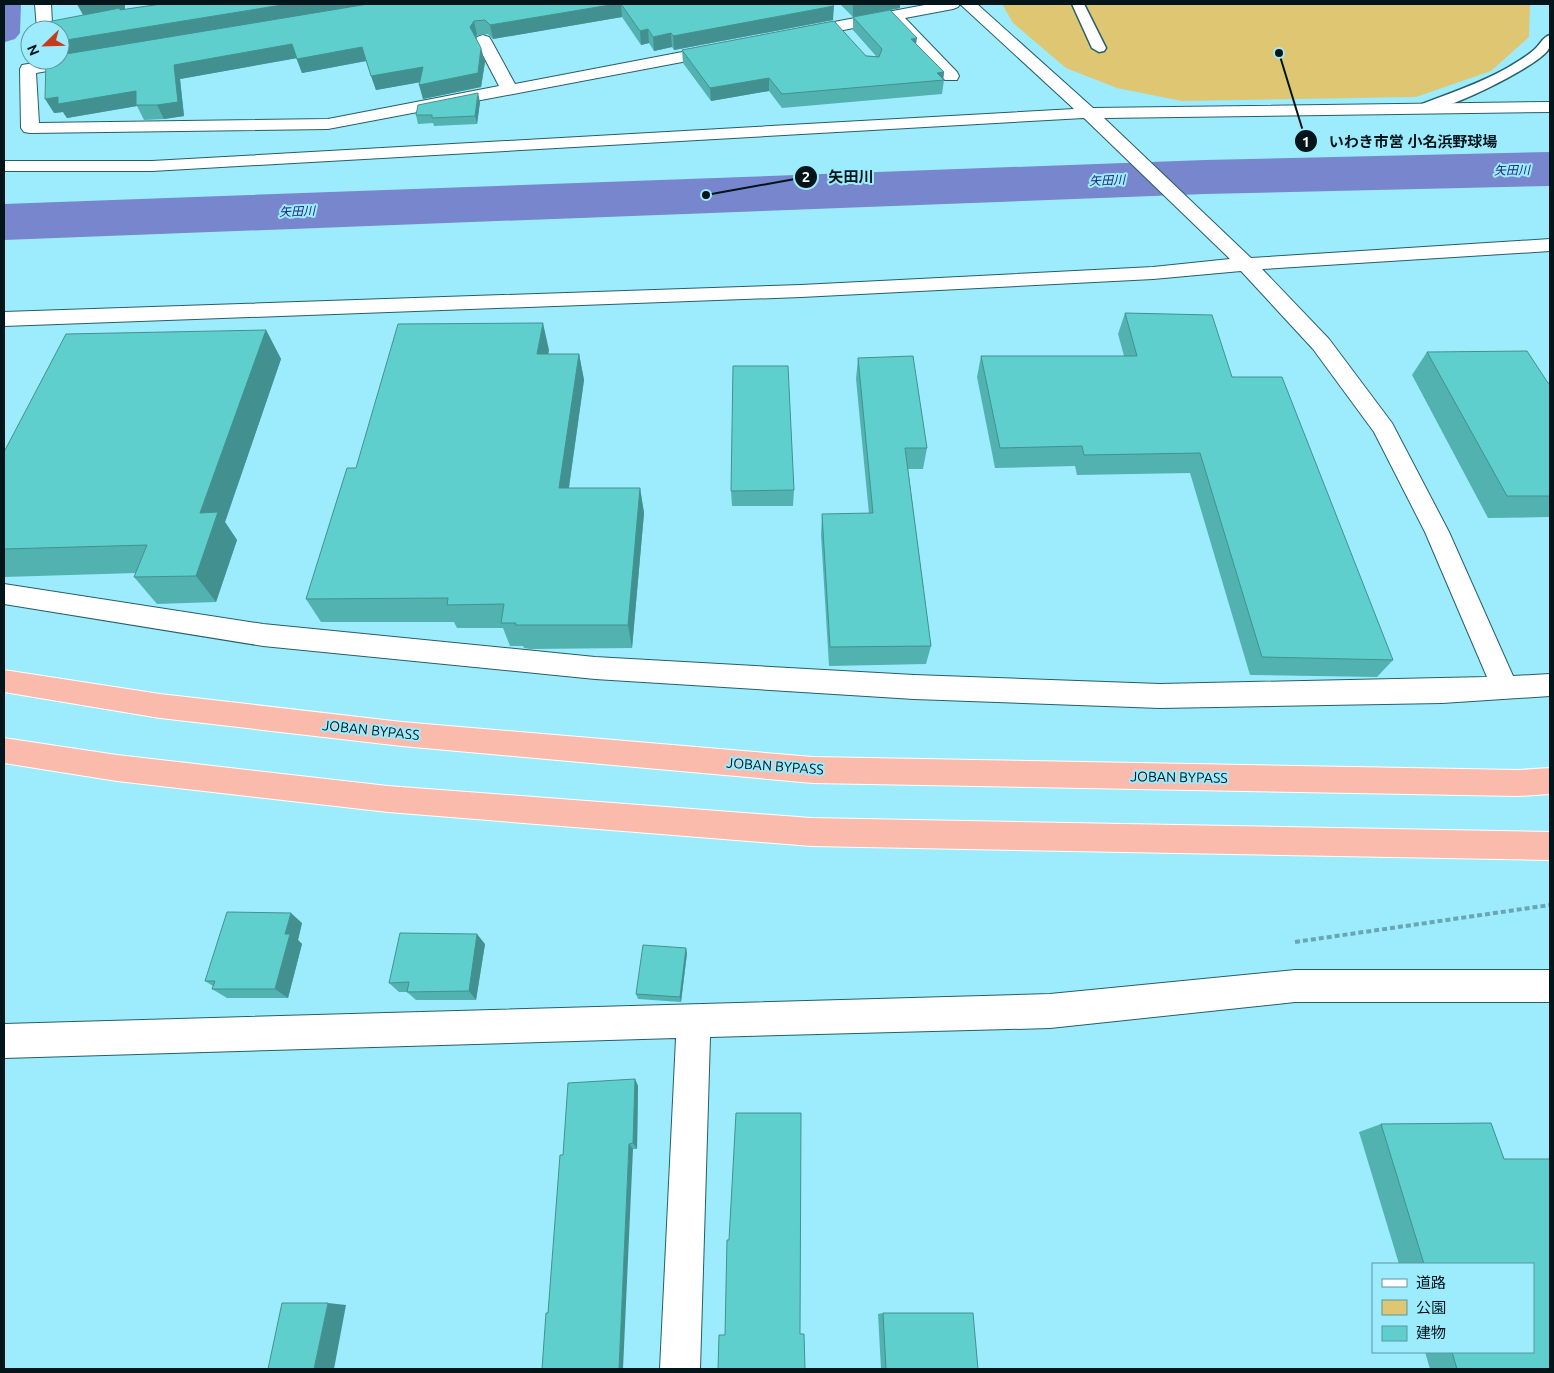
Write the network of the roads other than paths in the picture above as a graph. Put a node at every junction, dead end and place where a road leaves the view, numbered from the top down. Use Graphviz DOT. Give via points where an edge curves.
graph roads {
  1 [pos="43,4"];
  2 [pos="953,4"];
  3 [pos="968,4"];
  4 [pos="1078,4"];
  5 [pos="894,16"];
  6 [pos="99,20"];
  7 [pos="789,36"];
  8 [pos="1550,38"];
  9 [pos="483,40"];
  10 [pos="730,48"];
  11 [pos="1099,48"];
  12 [pos="97,58"];
  13 [pos="951,76"];
  14 [pos="509,89"];
  15 [pos="1550,107"];
  16 [pos="1422,109"];
  17 [pos="1096,119"];
  18 [pos="4,166"];
  19 [pos="1550,245"];
  20 [pos="1246,264"];
  21 [pos="4,319"];
  22 [pos="4,594"];
  23 [pos="4,681"];
  24 [pos="1550,686"];
  25 [pos="1505,688"];
  26 [pos="4,751"];
  27 [pos="1550,781"];
  28 [pos="1550,846"];
  29 [pos="1550,986"];
  30 [pos="694,1021"];
  31 [pos="4,1041"];
  32 [pos="680,1369"];
  1 -- 6 [label="street" via="44,29"];
  2 -- 5 [label="street"];
  3 -- 17 [label="street"];
  4 -- 11 [label="lane"];
  5 -- 7 [label="street"];
  5 -- 13 [label="street"];
  8 -- 16 [label="lane" via="1518,67 1495,80"];
  9 -- 14 [label="street"];
  10 -- 14 [label="street"];
  12 -- 14 [label="street" via="28,69 30,128 328,124"];
  15 -- 16 [label="street"];
  16 -- 17 [label="street"];
  17 -- 18 [label="street" via="152,166"];
  17 -- 20 [label="street"];
  19 -- 20 [label="street"];
  20 -- 21 [label="street" via="1153,273 801,291"];
  20 -- 25 [label="street" via="1321,344 1384,429 1437,532"];
  22 -- 25 [label="street" via="263,635 595,668 914,687 1160,696"];
  23 -- 27 [label="highway, JOBAN BYPASS" via="160,706 402,734 813,770"];
  24 -- 25 [label="street"];
  26 -- 28 [label="highway" via="117,768 388,799 811,832"];
  29 -- 30 [label="street" via="1295,986 1050,1011"];
  30 -- 31 [label="street"];
  30 -- 32 [label="street"];
}
